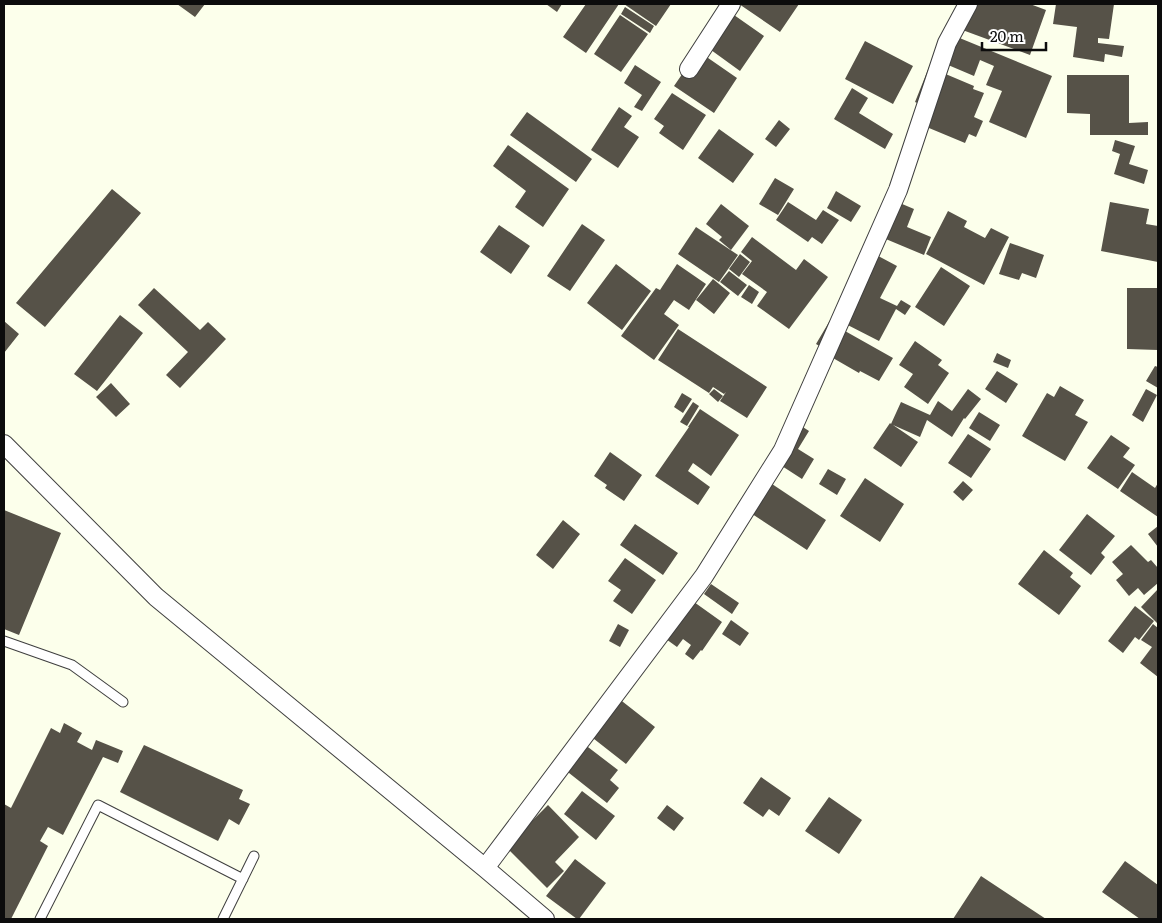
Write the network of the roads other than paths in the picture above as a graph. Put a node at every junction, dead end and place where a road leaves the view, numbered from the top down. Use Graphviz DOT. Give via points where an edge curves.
graph roads {
  1 [pos="731,4"];
  2 [pos="968,4"];
  3 [pos="689,69"];
  4 [pos="4,444"];
  5 [pos="4,641"];
  6 [pos="122,702"];
  7 [pos="254,856"];
  8 [pos="485,868"];
  9 [pos="243,879"];
  10 [pos="40,919"];
  11 [pos="223,919"];
  12 [pos="546,919"];
  1 -- 3 [label="street"];
  2 -- 8 [label="street" via="947,43 898,190 783,450 704,576"];
  4 -- 8 [label="street" via="156,597"];
  5 -- 6 [label="lane" via="72,665"];
  7 -- 9 [label="lane"];
  8 -- 12 [label="street"];
  9 -- 10 [label="lane" via="98,805"];
  9 -- 11 [label="lane"];
}
